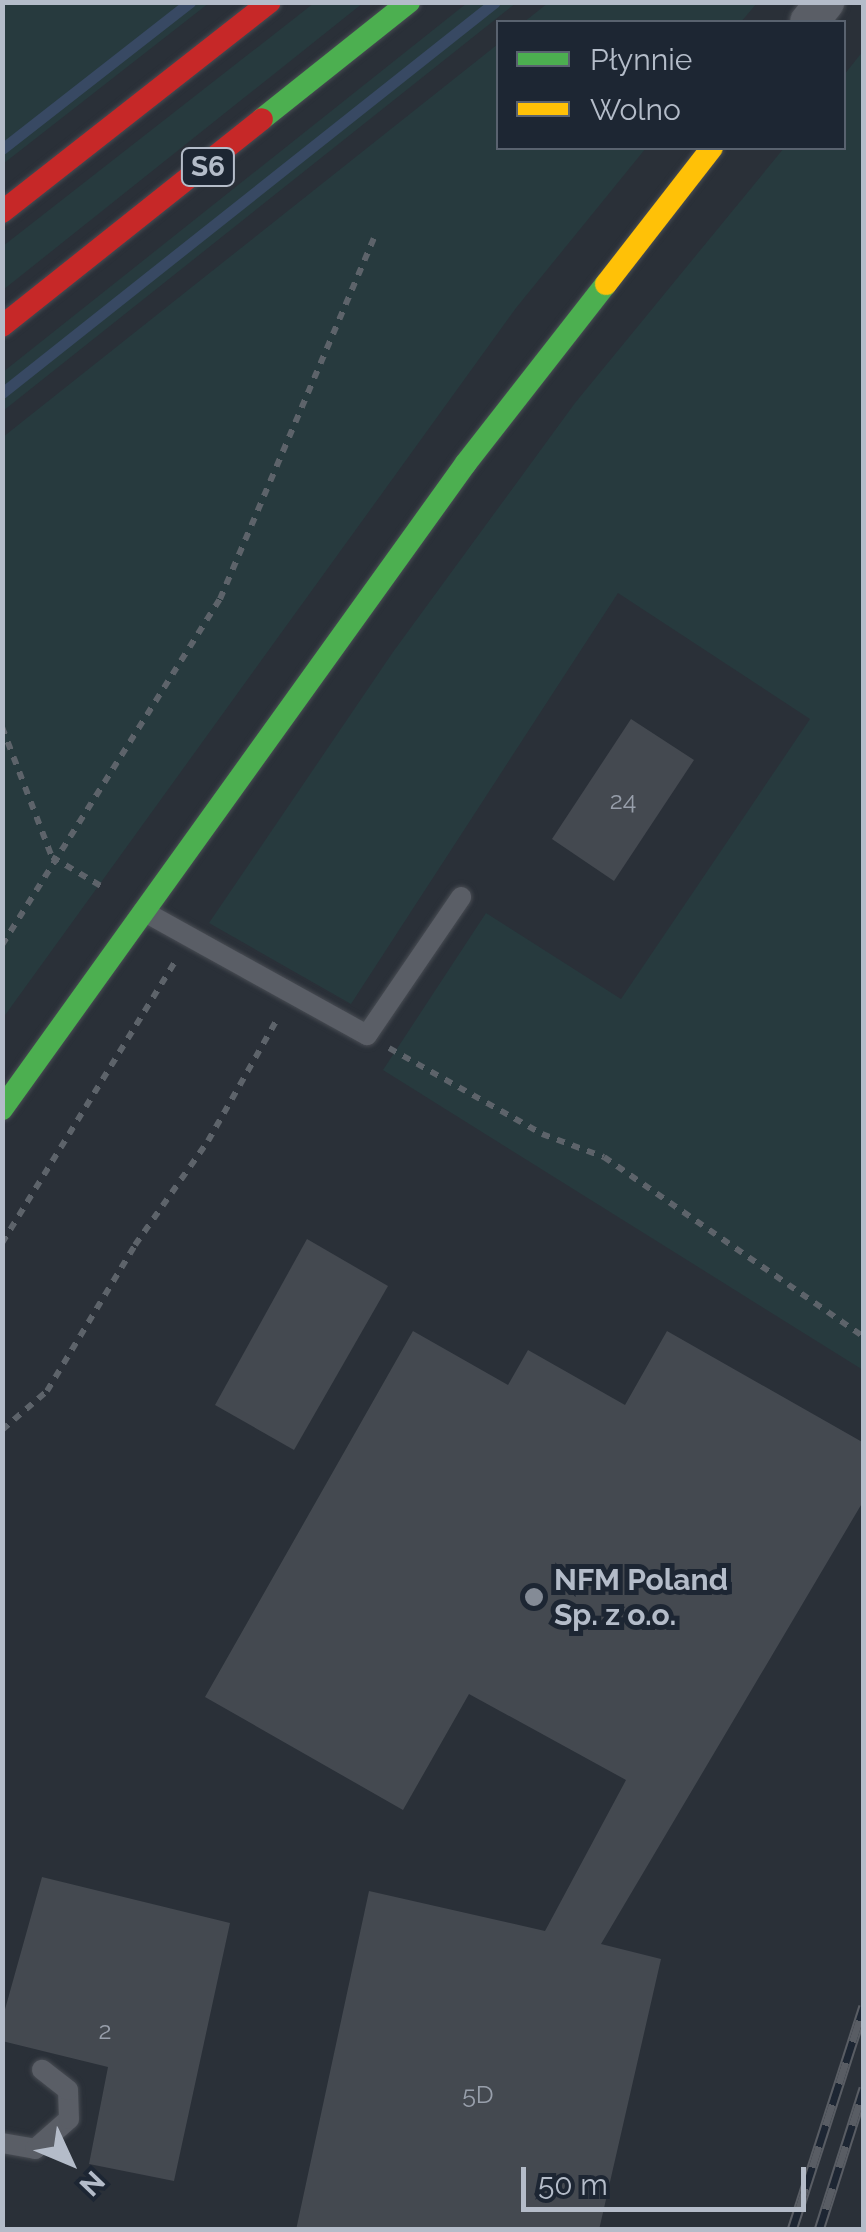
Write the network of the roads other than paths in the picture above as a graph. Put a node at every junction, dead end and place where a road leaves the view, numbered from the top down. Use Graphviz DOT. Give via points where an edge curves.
graph roads {
  1 [pos="270,2"];
  2 [pos="409,2"];
  3 [pos="710,150"];
  4 [pos="2,212"];
  5 [pos="2,326"];
  6 [pos="461,897"];
  7 [pos="141,910"];
  8 [pos="2,1109"];
  9 [pos="42,2070"];
  10 [pos="2,2143"];
  1 -- 4 [label="main road"];
  2 -- 5 [label="main road, S6"];
  3 -- 7 [label="main road" via="466,463"];
  6 -- 7 [label="lane" via="366,1035"];
  7 -- 8 [label="main road"];
  9 -- 10 [label="lane" via="68,2090 69,2119 35,2149"];
}
